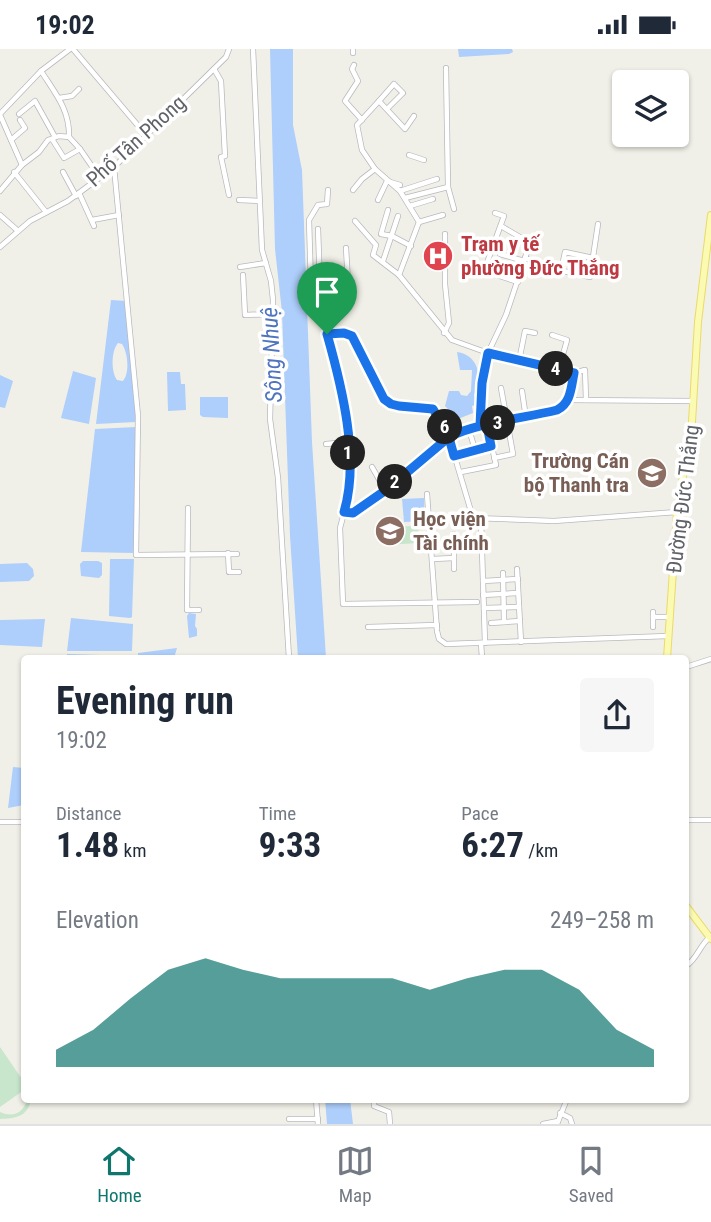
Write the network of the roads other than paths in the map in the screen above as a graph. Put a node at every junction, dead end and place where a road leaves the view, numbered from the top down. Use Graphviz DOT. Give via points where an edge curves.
graph roads {
  1 [pos="71,49"];
  2 [pos="229,49"];
  3 [pos="253,49"];
  4 [pos="354,65"];
  5 [pos="446,68"];
  6 [pos="214,69"];
  7 [pos="41,71"];
  8 [pos="79,89"];
  9 [pos="59,98"];
  10 [pos="379,101"];
  11 [pos="387,109"];
  12 [pos="0,114"];
  13 [pos="414,116"];
  14 [pos="362,120"];
  15 [pos="145,135"];
  16 [pos="69,137"];
  17 [pos="54,138"];
  18 [pos="11,140"];
  19 [pos="80,149"];
  20 [pos="410,155"];
  21 [pos="424,160"];
  22 [pos="22,165"];
  23 [pos="114,167"];
  24 [pos="375,169"];
  25 [pos="14,172"];
  26 [pos="63,172"];
  27 [pos="100,178"];
  28 [pos="437,179"];
  29 [pos="387,181"];
  30 [pos="448,187"];
  31 [pos="400,188"];
  32 [pos="328,190"];
  33 [pos="354,190"];
  34 [pos="0,191"];
  35 [pos="78,194"];
  36 [pos="229,195"];
  37 [pos="404,198"];
  38 [pos="433,199"];
  39 [pos="239,200"];
  40 [pos="378,200"];
  41 [pos="259,201"];
  42 [pos="410,206"];
  43 [pos="454,209"];
  44 [pos="388,210"];
  45 [pos="46,212"];
  46 [pos="495,213"];
  47 [pos="0,215"];
  48 [pos="119,215"];
  49 [pos="443,215"];
  50 [pos="711,215"];
  51 [pos="398,216"];
  52 [pos="355,221"];
  53 [pos="419,222"];
  54 [pos="598,224"];
  55 [pos="501,226"];
  56 [pos="318,229"];
  57 [pos="18,230"];
  58 [pos="445,234"];
  59 [pos="393,236"];
  60 [pos="411,246"];
  61 [pos="0,247"];
  62 [pos="346,248"];
  63 [pos="500,254"];
  64 [pos="593,258"];
  65 [pos="524,260"];
  66 [pos="383,261"];
  67 [pos="266,263"];
  68 [pos="240,267"];
  69 [pos="561,271"];
  70 [pos="243,275"];
  71 [pos="399,275"];
  72 [pos="518,282"];
  73 [pos="320,285"];
  74 [pos="272,314"];
  75 [pos="444,333"];
  76 [pos="535,333"];
  77 [pos="552,335"];
  78 [pos="328,336"];
  79 [pos="488,353"];
  80 [pos="519,361"];
  81 [pos="559,369"];
  82 [pos="574,373"];
  83 [pos="501,387"];
  84 [pos="522,391"];
  85 [pos="568,400"];
  86 [pos="586,400"];
  87 [pos="693,401"];
  88 [pos="526,418"];
  89 [pos="507,422"];
  90 [pos="487,425"];
  91 [pos="480,426"];
  92 [pos="469,429"];
  93 [pos="449,437"];
  94 [pos="348,442"];
  95 [pos="326,444"];
  96 [pos="491,446"];
  97 [pos="475,450"];
  98 [pos="454,456"];
  99 [pos="495,461"];
  100 [pos="372,467"];
  101 [pos="461,472"];
  102 [pos="386,490"];
  103 [pos="428,494"];
  104 [pos="188,508"];
  105 [pos="344,512"];
  106 [pos="677,512"];
  107 [pos="481,520"];
  108 [pos="454,534"];
  109 [pos="187,553"];
  110 [pos="228,554"];
  111 [pos="237,554"];
  112 [pos="454,558"];
  113 [pos="433,559"];
  114 [pos="454,569"];
  115 [pos="517,569"];
  116 [pos="239,572"];
  117 [pos="503,573"];
  118 [pos="518,579"];
  119 [pos="503,580"];
  120 [pos="483,581"];
  121 [pos="518,593"];
  122 [pos="504,594"];
  123 [pos="483,595"];
  124 [pos="477,602"];
  125 [pos="436,603"];
  126 [pos="504,607"];
  127 [pos="519,607"];
  128 [pos="484,608"];
  129 [pos="199,610"];
  130 [pos="671,617"];
  131 [pos="520,621"];
  132 [pos="504,622"];
  133 [pos="491,623"];
  134 [pos="437,625"];
  135 [pos="368,627"];
  136 [pos="653,627"];
  137 [pos="669,636"];
  138 [pos="521,642"];
  139 [pos="483,643"];
  140 [pos="289,655"];
  141 [pos="482,655"];
  142 [pos="667,655"];
  143 [pos="711,659"];
  144 [pos="689,666"];
  145 [pos="689,820"];
  146 [pos="711,820"];
  147 [pos="0,822"];
  148 [pos="21,822"];
  149 [pos="689,912"];
  150 [pos="710,938"];
  151 [pos="689,963"];
  152 [pos="316,1103"];
  153 [pos="374,1103"];
  154 [pos="564,1103"];
  155 [pos="560,1113"];
  156 [pos="289,1119"];
  157 [pos="318,1121"];
  158 [pos="557,1123"];
  159 [pos="390,1124"];
  160 [pos="543,1124"];
  161 [pos="572,1124"];
  1 -- 7 [label="street"];
  1 -- 15 [label="street"];
  2 -- 6 [label="street, Phố Tân Phong"];
  3 -- 41 [label="street"];
  4 -- 14 [label="street" via="358,81 345,101"];
  5 -- 30 [label="street"];
  6 -- 15 [label="street, Phố Tân Phong"];
  6 -- 36 [label="street" via="221,81 225,156 221,157"];
  7 -- 9 [label="street"];
  7 -- 12 [label="street"];
  8 -- 9 [label="street" via="72,96"];
  9 -- 16 [label="street" via="69,122"];
  10 -- 11 [label="street"];
  10 -- 11 [label="street" via="394,84 402,93"];
  10 -- 14 [label="street"];
  11 -- 13 [label="street" via="405,129"];
  12 -- 18 [label="street"];
  14 -- 24 [label="street" via="357,125 362,150"];
  15 -- 23 [label="street, Phố Tân Phong"];
  16 -- 17 [label="street"];
  16 -- 19 [label="street"];
  17 -- 18 [label="street" via="35,101 20,117 25,128"];
  17 -- 19 [label="street" via="64,158"];
  17 -- 22 [label="street"];
  18 -- 22 [label="street"];
  19 -- 27 [label="street"];
  20 -- 21 [label="street"];
  22 -- 25 [label="street"];
  23 -- 27 [label="street, Phố Tân Phong"];
  23 -- 48 [label="street"];
  24 -- 29 [label="street"];
  24 -- 33 [label="street"];
  25 -- 34 [label="street"];
  25 -- 45 [label="street"];
  26 -- 35 [label="street"];
  27 -- 35 [label="street, Phố Tân Phong"];
  28 -- 31 [label="street"];
  29 -- 31 [label="street"];
  29 -- 40 [label="street"];
  30 -- 37 [label="street"];
  30 -- 43 [label="street"];
  31 -- 37 [label="street"];
  32 -- 73 [label="street" via="327,204 318,205 309,221 311,285"];
  35 -- 45 [label="street, Phố Tân Phong"];
  35 -- 48 [label="street" via="93,223"];
  37 -- 42 [label="street"];
  38 -- 42 [label="street"];
  39 -- 41 [label="street"];
  41 -- 67 [label="street"];
  42 -- 53 [label="street"];
  44 -- 59 [label="street" via="381,234"];
  45 -- 57 [label="street, Phố Tân Phong"];
  46 -- 55 [label="street" via="504,216"];
  47 -- 57 [label="street"];
  48 -- 109 [label="street" via="138,416 136,555"];
  49 -- 53 [label="street"];
  50 -- 87 [label="main road, Đường Đức Thắng"];
  51 -- 59 [label="street"];
  52 -- 66 [label="street" via="376,245 373,255"];
  53 -- 60 [label="street"];
  54 -- 64 [label="street"];
  55 -- 65 [label="street" via="530,243"];
  55 -- 72 [label="street" via="484,271"];
  56 -- 73 [label="street"];
  57 -- 61 [label="street, Phố Tân Phong"];
  58 -- 75 [label="street" via="449,323"];
  59 -- 60 [label="street"];
  59 -- 66 [label="street"];
  60 -- 71 [label="street"];
  62 -- 73 [label="street" via="348,282"];
  63 -- 65 [label="street"];
  64 -- 69 [label="street" via="565,252"];
  64 -- 69 [label="street" via="590,277"];
  65 -- 69 [label="street"];
  65 -- 72 [label="street"];
  66 -- 71 [label="street"];
  67 -- 68 [label="street"];
  67 -- 74 [label="street"];
  70 -- 74 [label="street" via="245,315"];
  71 -- 75 [label="street"];
  72 -- 79 [label="street"];
  73 -- 78 [label="street"];
  74 -- 140 [label="street" via="270,419"];
  75 -- 79 [label="street"];
  76 -- 80 [label="street" via="525,331"];
  77 -- 81 [label="street" via="567,340"];
  78 -- 93 [label="street" via="352,336 384,399 433,409"];
  78 -- 94 [label="street" via="344,400"];
  79 -- 80 [label="street"];
  79 -- 91 [label="street"];
  80 -- 81 [label="street"];
  81 -- 82 [label="street"];
  82 -- 85 [label="street"];
  82 -- 86 [label="street" via="585,370"];
  83 -- 89 [label="street"];
  84 -- 88 [label="street"];
  85 -- 86 [label="street"];
  85 -- 88 [label="street" via="564,407"];
  86 -- 87 [label="street"];
  87 -- 106 [label="main road, Đường Đức Thắng"];
  88 -- 89 [label="street"];
  89 -- 90 [label="street"];
  89 -- 99 [label="street" via="513,454"];
  90 -- 91 [label="street"];
  90 -- 96 [label="street"];
  91 -- 92 [label="street"];
  92 -- 93 [label="street"];
  92 -- 97 [label="street"];
  93 -- 98 [label="street"];
  93 -- 102 [label="street"];
  94 -- 95 [label="street"];
  94 -- 105 [label="street" via="349,494"];
  96 -- 97 [label="street"];
  96 -- 99 [label="street"];
  97 -- 98 [label="street"];
  98 -- 101 [label="street"];
  99 -- 101 [label="street"];
  100 -- 102 [label="street"];
  101 -- 107 [label="street" via="473,518"];
  102 -- 105 [label="street" via="353,513"];
  103 -- 113 [label="street"];
  104 -- 109 [label="street"];
  105 -- 125 [label="street" via="340,528 343,604"];
  106 -- 107 [label="street" via="554,521"];
  106 -- 130 [label="main road, Đường Đức Thắng"];
  107 -- 120 [label="street"];
  108 -- 112 [label="street"];
  109 -- 110 [label="street"];
  109 -- 129 [label="street" via="187,610"];
  110 -- 111 [label="street"];
  110 -- 116 [label="street" via="229,572"];
  112 -- 113 [label="street"];
  112 -- 114 [label="street"];
  113 -- 125 [label="street"];
  115 -- 118 [label="street"];
  117 -- 119 [label="street"];
  118 -- 119 [label="street"];
  118 -- 121 [label="street"];
  119 -- 120 [label="street"];
  119 -- 122 [label="street"];
  120 -- 123 [label="street"];
  121 -- 122 [label="street"];
  121 -- 127 [label="street"];
  122 -- 123 [label="street"];
  122 -- 126 [label="street"];
  123 -- 128 [label="street"];
  124 -- 125 [label="street"];
  125 -- 134 [label="street"];
  126 -- 127 [label="street"];
  126 -- 128 [label="street"];
  126 -- 132 [label="street"];
  127 -- 131 [label="street"];
  128 -- 139 [label="street"];
  130 -- 136 [label="street" via="653,614"];
  130 -- 137 [label="main road, Đường Đức Thắng"];
  131 -- 132 [label="street"];
  131 -- 138 [label="street"];
  132 -- 133 [label="street"];
  134 -- 135 [label="street"];
  134 -- 139 [label="street" via="439,639 446,644"];
  137 -- 138 [label="street"];
  137 -- 142 [label="main road, Đường Đức Thắng"];
  138 -- 139 [label="street"];
  139 -- 141 [label="street"];
  143 -- 144 [label="street"];
  145 -- 146 [label="street"];
  147 -- 148 [label="street"];
  149 -- 150 [label="main road"];
  150 -- 151 [label="street"];
  152 -- 157 [label="street"];
  153 -- 159 [label="street" via="389,1112"];
  154 -- 155 [label="street"];
  155 -- 158 [label="street"];
  155 -- 161 [label="street"];
  156 -- 157 [label="street"];
  158 -- 160 [label="street"];
}
